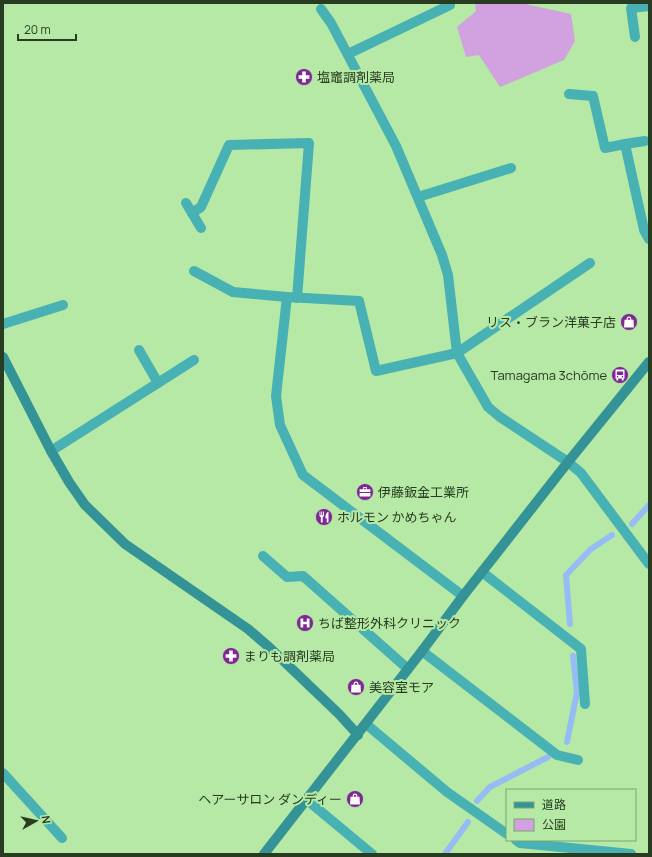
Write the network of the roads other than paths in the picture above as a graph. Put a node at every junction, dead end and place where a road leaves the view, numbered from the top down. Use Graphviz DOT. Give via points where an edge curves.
graph roads {
  1 [pos="450,5"];
  2 [pos="649,6"];
  3 [pos="321,9"];
  4 [pos="635,37"];
  5 [pos="348,54"];
  6 [pos="569,94"];
  7 [pos="645,141"];
  8 [pos="625,144"];
  9 [pos="510,168"];
  10 [pos="418,197"];
  11 [pos="186,203"];
  12 [pos="192,213"];
  13 [pos="201,228"];
  14 [pos="649,239"];
  15 [pos="590,263"];
  16 [pos="194,271"];
  17 [pos="292,297"];
  18 [pos="63,304"];
  19 [pos="3,324"];
  20 [pos="139,350"];
  21 [pos="457,353"];
  22 [pos="3,357"];
  23 [pos="194,360"];
  24 [pos="649,362"];
  25 [pos="158,383"];
  26 [pos="51,451"];
  27 [pos="568,462"];
  28 [pos="263,556"];
  29 [pos="649,564"];
  30 [pos="482,572"];
  31 [pos="463,596"];
  32 [pos="422,651"];
  33 [pos="408,669"];
  34 [pos="585,704"];
  35 [pos="366,724"];
  36 [pos="358,734"];
  37 [pos="578,760"];
  38 [pos="3,773"];
  39 [pos="307,800"];
  40 [pos="506,833"];
  41 [pos="62,838"];
  42 [pos="518,841"];
  43 [pos="264,854"];
  44 [pos="372,854"];
  45 [pos="631,854"];
  1 -- 5 [label="street"];
  2 -- 4 [label="street" via="631,8"];
  3 -- 5 [label="street"];
  5 -- 10 [label="street" via="396,146"];
  6 -- 8 [label="street" via="593,96 605,148"];
  7 -- 8 [label="street"];
  8 -- 14 [label="street" via="644,230"];
  9 -- 10 [label="street"];
  10 -- 21 [label="street" via="448,275"];
  11 -- 12 [label="street"];
  12 -- 13 [label="street"];
  12 -- 17 [label="street" via="201,207 229,145 309,143"];
  15 -- 21 [label="street"];
  16 -- 17 [label="street" via="233,292"];
  17 -- 21 [label="street" via="359,301 376,371"];
  17 -- 31 [label="street" via="276,396 280,425 303,475"];
  18 -- 19 [label="street"];
  20 -- 25 [label="street"];
  21 -- 27 [label="street" via="488,407"];
  22 -- 26 [label="street"];
  23 -- 25 [label="street"];
  24 -- 27 [label="street"];
  25 -- 26 [label="street"];
  26 -- 36 [label="street" via="85,505 125,544 248,629"];
  27 -- 29 [label="street" via="581,473"];
  27 -- 30 [label="street"];
  28 -- 33 [label="street" via="287,577 303,576"];
  30 -- 31 [label="street"];
  30 -- 34 [label="street" via="581,649"];
  31 -- 32 [label="street"];
  32 -- 33 [label="street"];
  32 -- 37 [label="street" via="557,755"];
  33 -- 35 [label="street"];
  35 -- 36 [label="street"];
  35 -- 40 [label="street" via="447,792"];
  36 -- 39 [label="street"];
  38 -- 41 [label="street"];
  39 -- 43 [label="street"];
  39 -- 44 [label="street"];
  42 -- 45 [label="street"];
}
